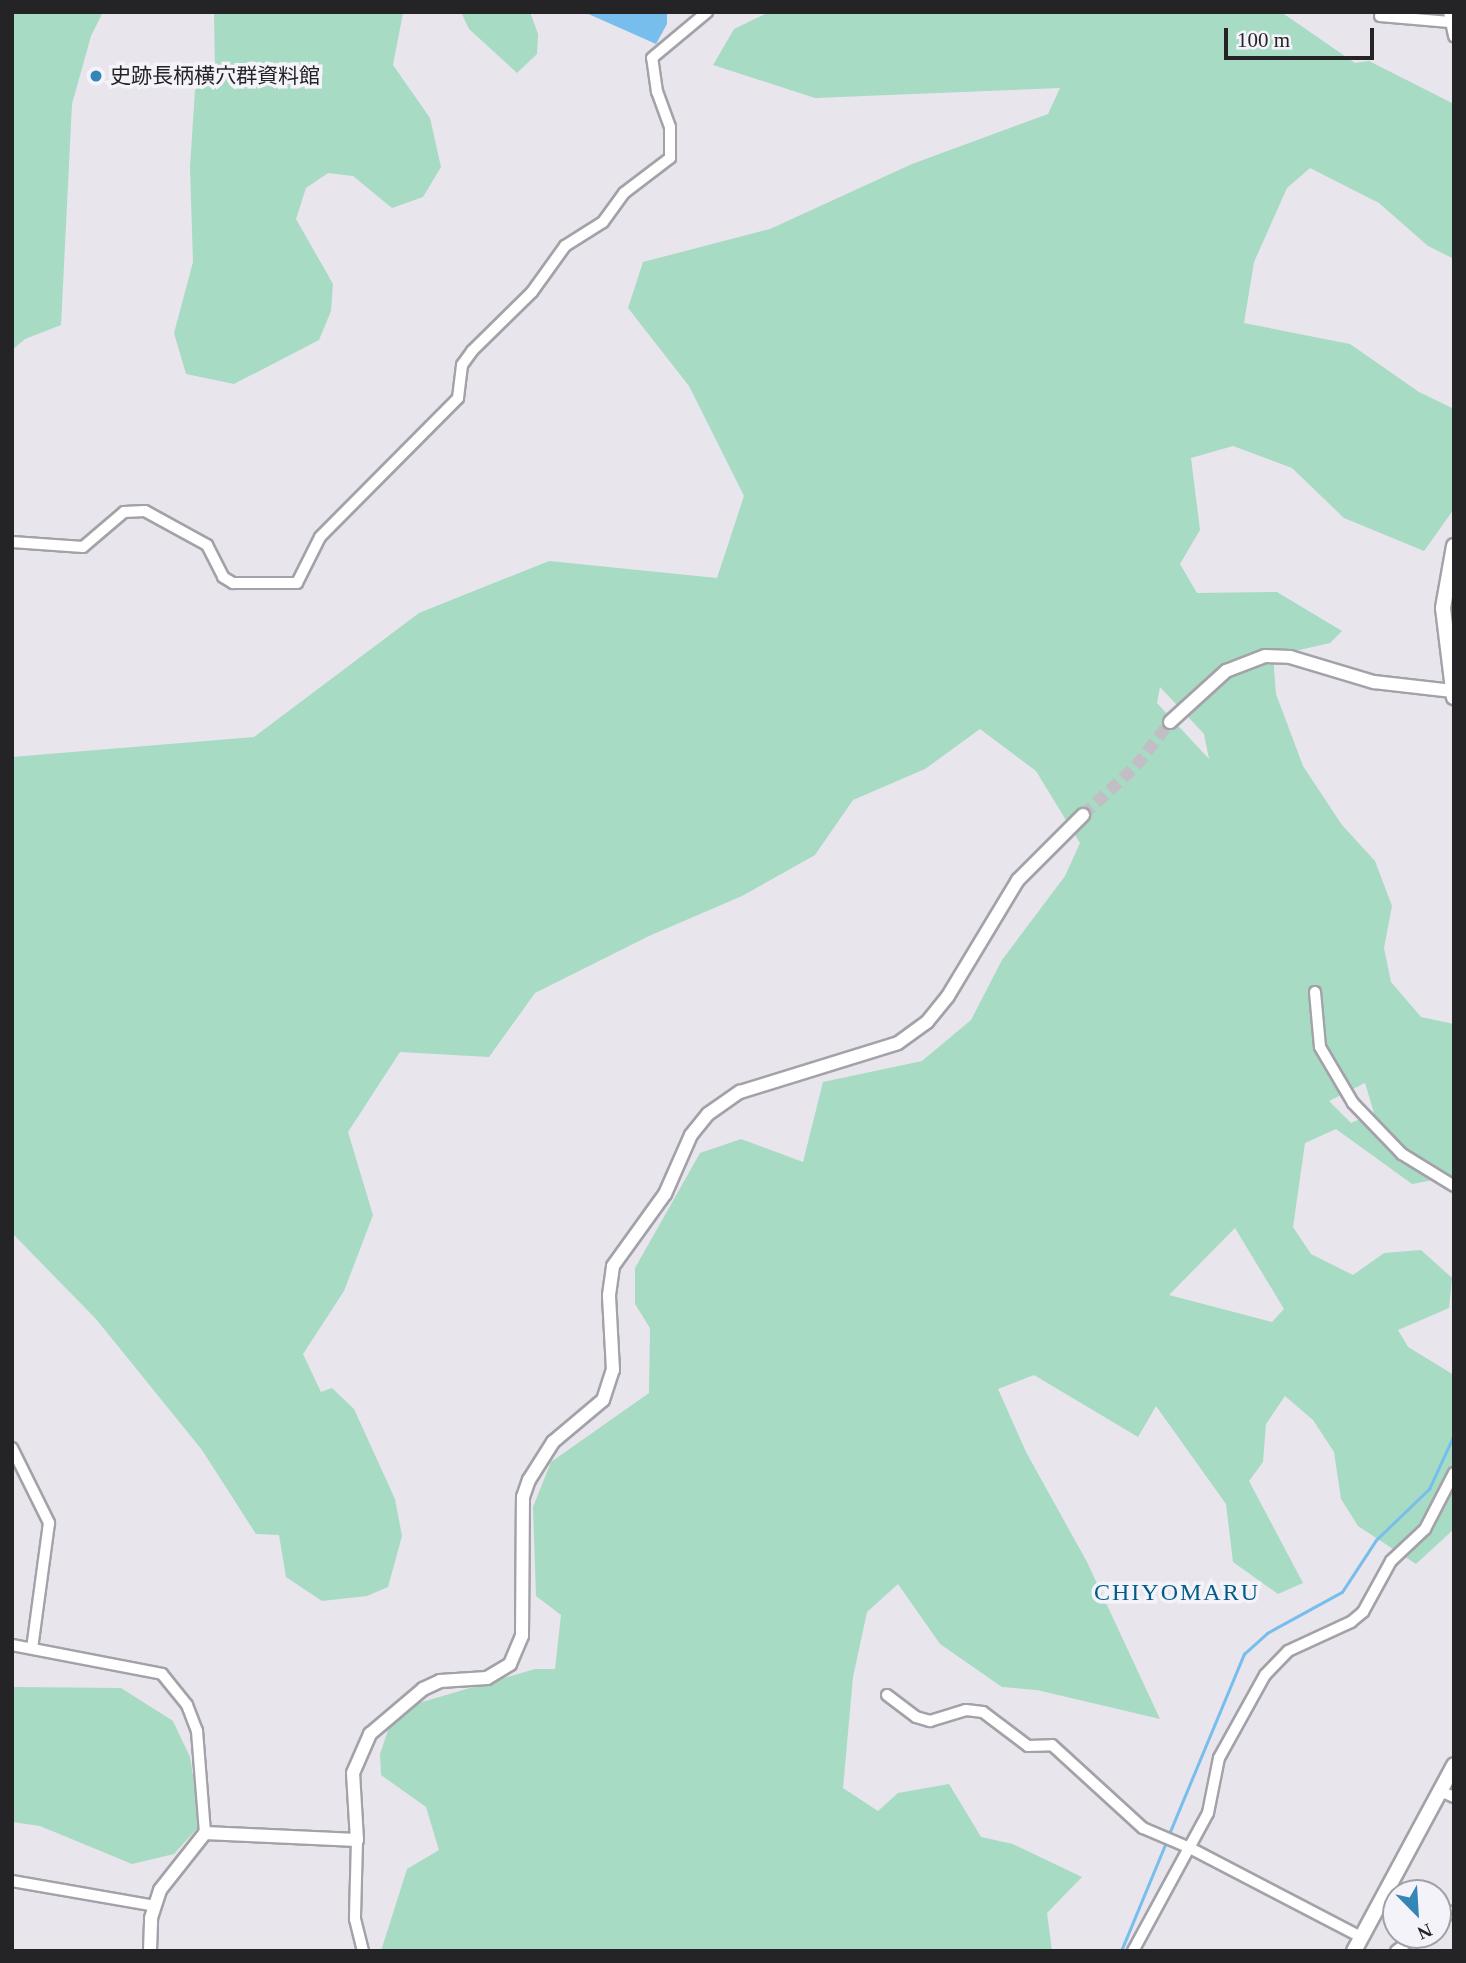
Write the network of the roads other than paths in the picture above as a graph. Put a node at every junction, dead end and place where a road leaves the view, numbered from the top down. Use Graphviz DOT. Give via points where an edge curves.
graph roads {
  1 [pos="707,12"];
  2 [pos="1380,16"];
  3 [pos="1449,17"];
  4 [pos="1454,36"];
  5 [pos="12,542"];
  6 [pos="1454,546"];
  7 [pos="1453,694"];
  8 [pos="1170,722"];
  9 [pos="1083,814"];
  10 [pos="1315,992"];
  11 [pos="1454,1186"];
  12 [pos="12,1448"];
  13 [pos="1454,1473"];
  14 [pos="12,1645"];
  15 [pos="32,1648"];
  16 [pos="887,1695"];
  17 [pos="1454,1765"];
  18 [pos="1440,1791"];
  19 [pos="1454,1797"];
  20 [pos="205,1833"];
  21 [pos="357,1840"];
  22 [pos="1189,1848"];
  23 [pos="12,1881"];
  24 [pos="155,1906"];
  25 [pos="1356,1947"];
  26 [pos="149,1951"];
  27 [pos="363,1951"];
  28 [pos="1133,1951"];
  1 -- 5 [label="street" via="652,58 670,127 670,158 624,193 603,222 565,246 532,292 472,351 462,365 458,398 320,537 297,583 233,583 223,577 207,545 145,511 124,512 83,547"];
  2 -- 3 [label="street"];
  3 -- 4 [label="street"];
  6 -- 7 [label="main road" via="1443,608"];
  7 -- 8 [label="street" via="1374,682 1290,657 1265,656 1226,671"];
  9 -- 21 [label="street" via="1018,880 948,996 927,1022 898,1043 873,1053 740,1092 708,1114 691,1135 665,1194 612,1266 613,1370 603,1400 544,1452 523,1497 522,1636 515,1655 497,1674 478,1680 440,1681 423,1689 370,1734 353,1773"];
  10 -- 11 [label="street" via="1320,1047 1353,1103 1402,1154"];
  12 -- 15 [label="street" via="49,1523"];
  13 -- 22 [label="street" via="1425,1529 1391,1561 1363,1612 1288,1651 1265,1675 1219,1758 1208,1813"];
  14 -- 15 [label="street"];
  15 -- 20 [label="street" via="162,1674 187,1705 197,1731"];
  16 -- 22 [label="street" via="916,1717 930,1721 966,1710 983,1712 1028,1746 1052,1745 1143,1828"];
  17 -- 18 [label="main road"];
  18 -- 19 [label="street"];
  18 -- 25 [label="main road"];
  20 -- 21 [label="street"];
  20 -- 24 [label="street" via="160,1890"];
  21 -- 27 [label="street" via="355,1919"];
  22 -- 25 [label="street"];
  22 -- 28 [label="street"];
  23 -- 24 [label="street"];
  24 -- 26 [label="street"];
}
